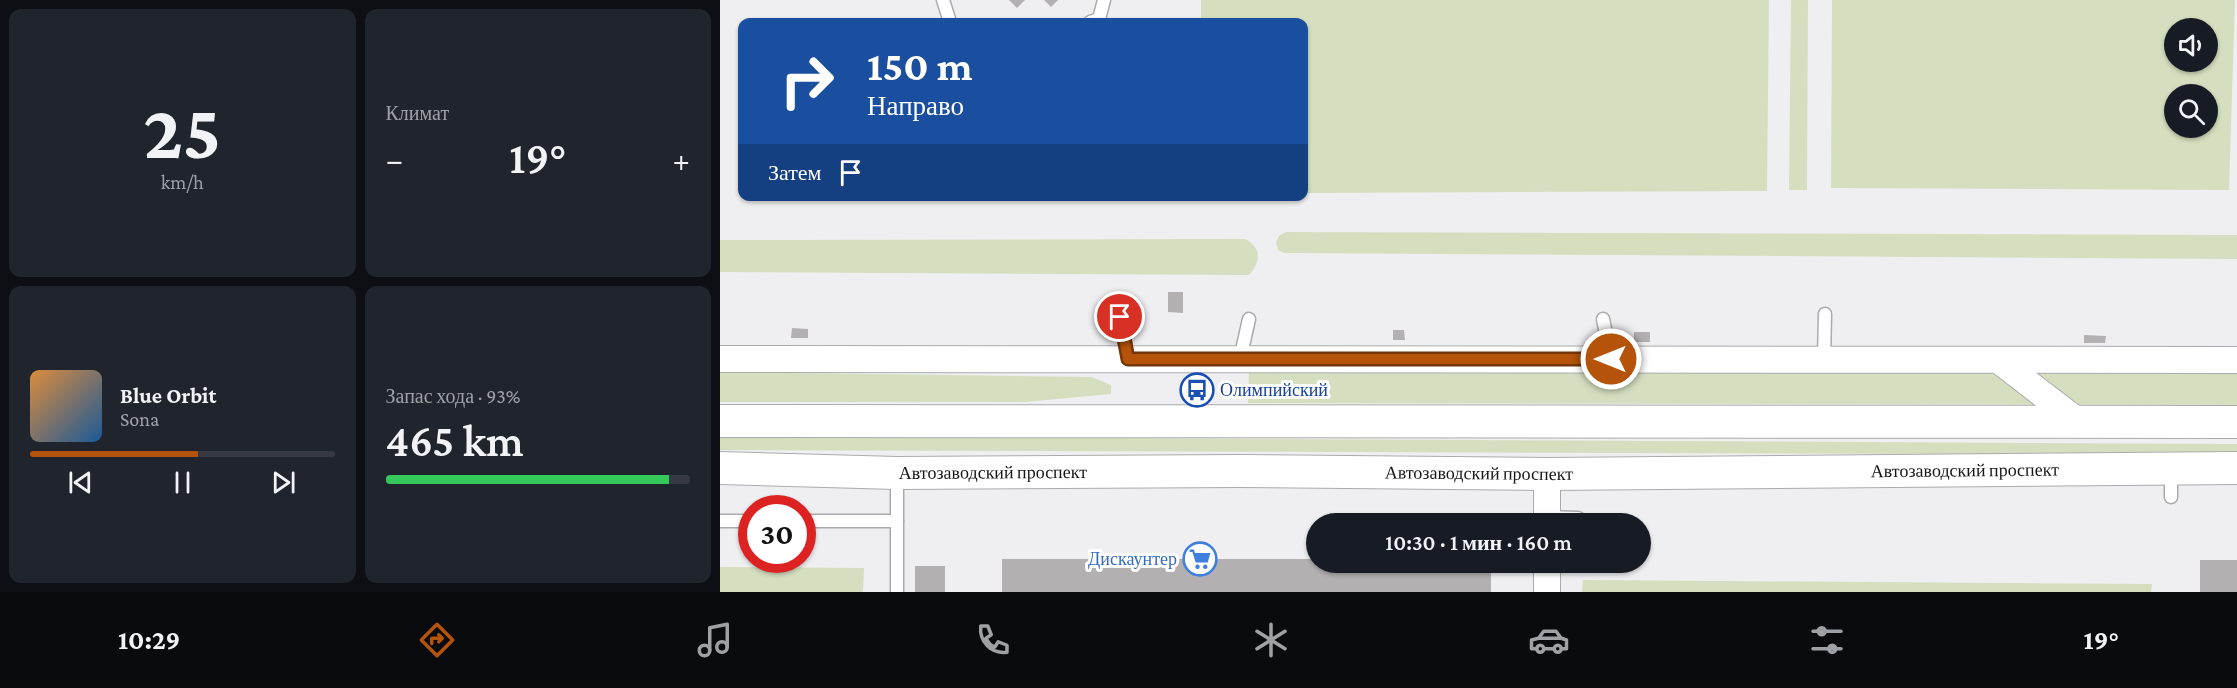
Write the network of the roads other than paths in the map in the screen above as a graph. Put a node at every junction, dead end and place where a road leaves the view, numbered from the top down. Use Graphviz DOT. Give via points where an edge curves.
graph roads {
  1 [pos="943,0"];
  2 [pos="1104,0"];
  3 [pos="949,18"];
  4 [pos="1099,18"];
  5 [pos="1825,314"];
  6 [pos="1120,317"];
  7 [pos="1249,319"];
  8 [pos="1603,319"];
  9 [pos="720,359"];
  10 [pos="1128,359"];
  11 [pos="1240,359"];
  12 [pos="1611,359"];
  13 [pos="1824,360"];
  14 [pos="1998,360"];
  15 [pos="2237,360"];
  16 [pos="720,421"];
  17 [pos="2079,422"];
  18 [pos="2237,422"];
  19 [pos="720,468"];
  20 [pos="2237,468"];
  21 [pos="897,473"];
  22 [pos="1547,474"];
  23 [pos="1547,513"];
  24 [pos="720,521"];
  25 [pos="738,521"];
  26 [pos="816,521"];
  27 [pos="897,521"];
  28 [pos="1547,573"];
  29 [pos="897,592"];
  30 [pos="1547,592"];
  1 -- 3 [label="lane"];
  2 -- 4 [label="lane"];
  5 -- 13 [label="lane"];
  6 -- 10 [label="lane"];
  7 -- 11 [label="lane"];
  8 -- 12 [label="lane"];
  9 -- 10 [label="street"];
  10 -- 11 [label="street"];
  11 -- 12 [label="street"];
  12 -- 13 [label="street"];
  13 -- 14 [label="street"];
  14 -- 15 [label="street"];
  14 -- 17 [label="street"];
  16 -- 17 [label="street"];
  17 -- 18 [label="street"];
  19 -- 21 [label="street, Автозаводский проспект"];
  20 -- 22 [label="street, Автозаводский проспект" via="2171,483"];
  21 -- 22 [label="street, Автозаводский проспект"];
  21 -- 27 [label="lane"];
  22 -- 23 [label="street"];
  24 -- 25 [label="lane"];
  26 -- 27 [label="lane"];
  27 -- 29 [label="lane"];
  28 -- 30 [label="street"];
}
